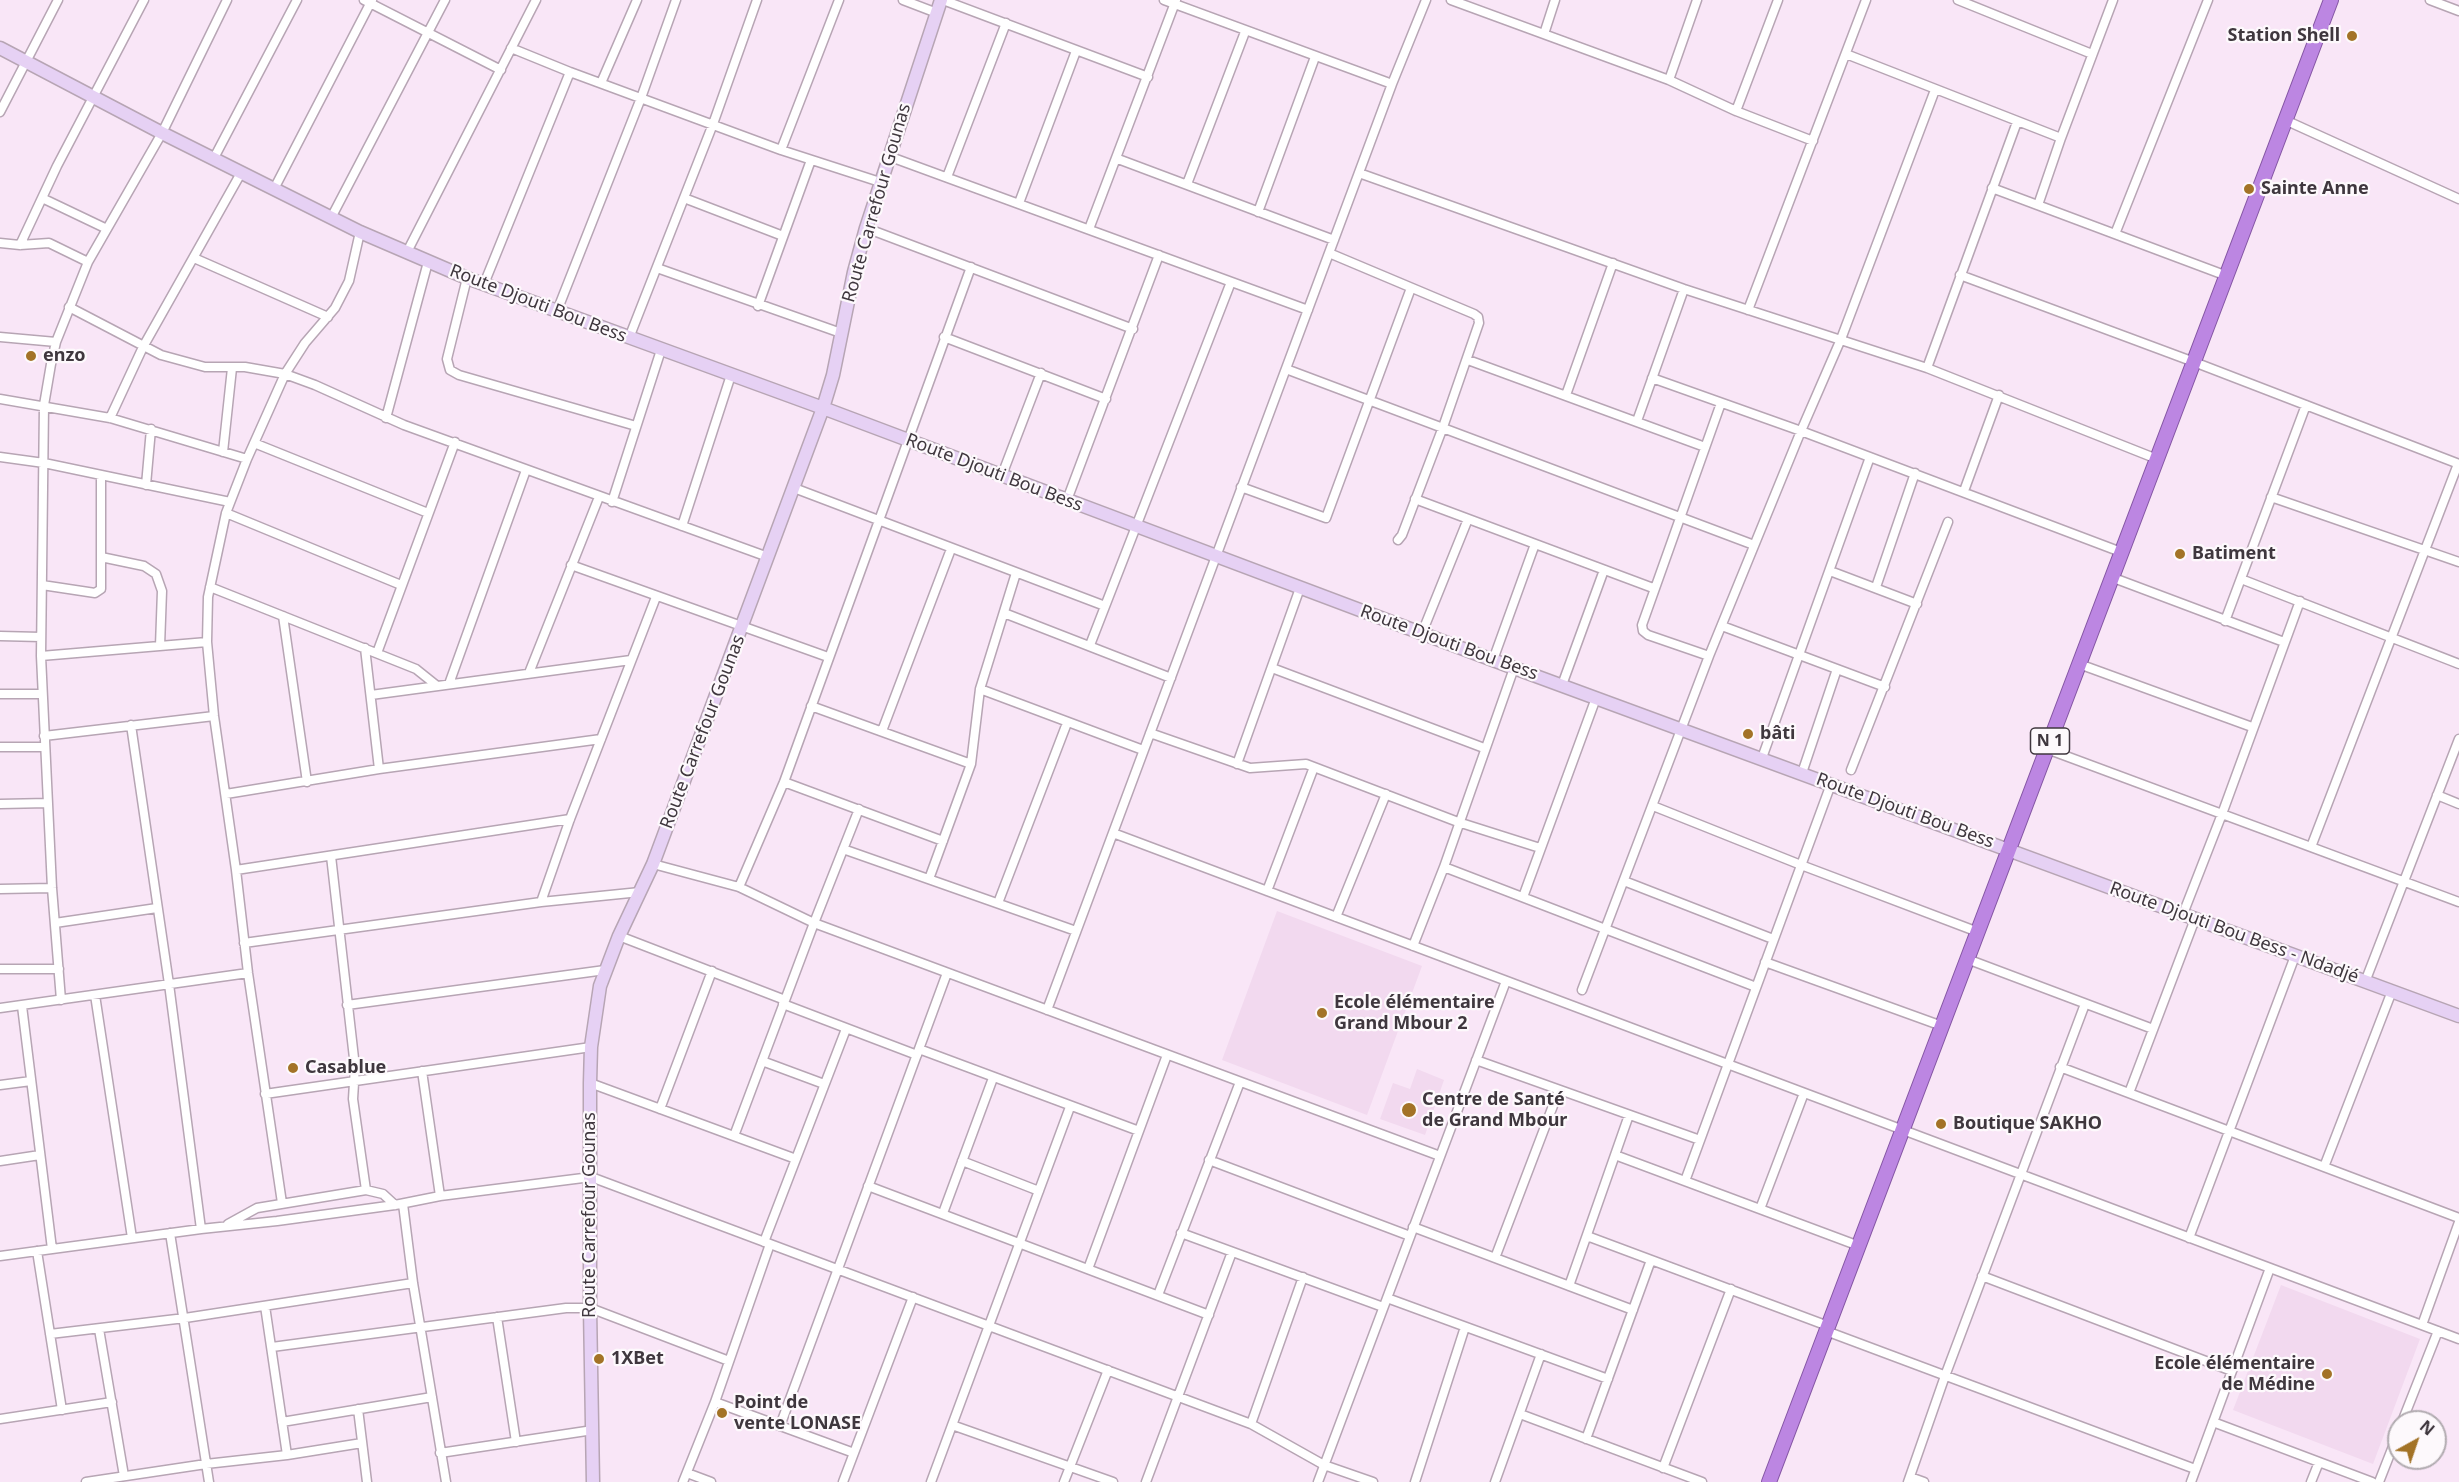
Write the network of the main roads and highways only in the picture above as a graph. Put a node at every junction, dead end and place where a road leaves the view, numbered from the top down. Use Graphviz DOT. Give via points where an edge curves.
graph roads {
  1 [pos="942,0"];
  2 [pos="2331,0"];
  3 [pos="0,48"];
  4 [pos="823,408"];
  5 [pos="2009,850"];
  6 [pos="2459,1016"];
  7 [pos="593,1482"];
  8 [pos="1769,1482"];
  1 -- 4 [label="main road, Route Carrefour Gounas" via="866,228"];
  2 -- 5 [label="highway, N 1"];
  3 -- 4 [label="main road, Route Djouti Bou Bess" via="241,173 428,262"];
  4 -- 5 [label="main road, Route Djouti Bou Bess"];
  4 -- 7 [label="main road, Route Carrefour Gounas" via="653,864 605,970 595,1009 590,1083"];
  5 -- 6 [label="main road, Route Djouti Bou Bess - Ndadjé"];
  5 -- 8 [label="highway, N 1"];
}
